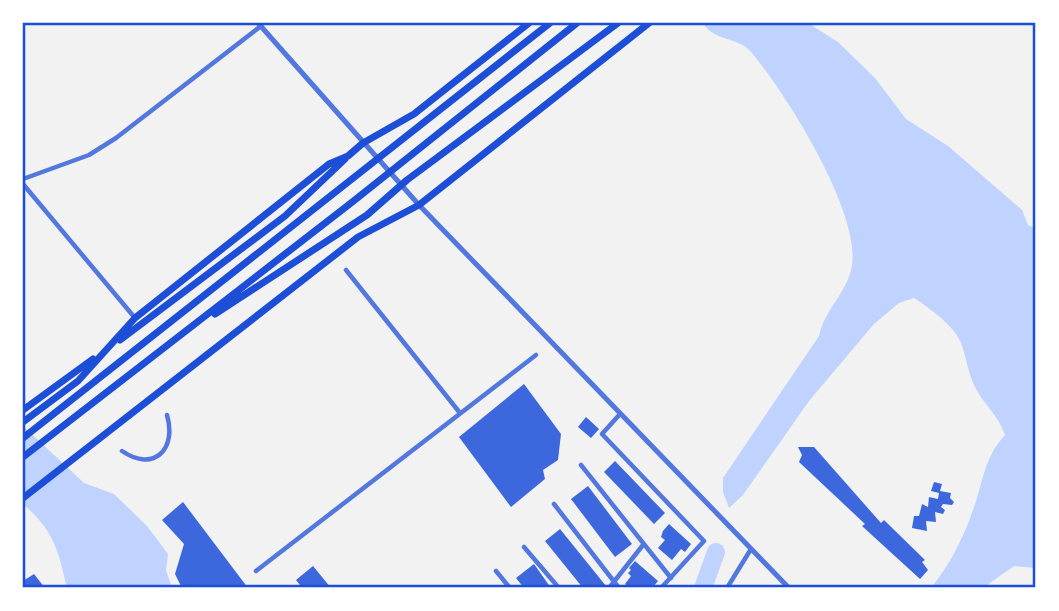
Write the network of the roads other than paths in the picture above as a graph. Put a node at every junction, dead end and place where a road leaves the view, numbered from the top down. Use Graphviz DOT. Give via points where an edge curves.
graph roads {
  1 [pos="529,23"];
  2 [pos="550,23"];
  3 [pos="577,23"];
  4 [pos="618,23"];
  5 [pos="259,24"];
  6 [pos="646,26"];
  7 [pos="363,143"];
  8 [pos="348,156"];
  9 [pos="23,181"];
  10 [pos="419,205"];
  11 [pos="346,270"];
  12 [pos="135,318"];
  13 [pos="187,330"];
  14 [pos="536,355"];
  15 [pos="23,410"];
  16 [pos="460,413"];
  17 [pos="620,414"];
  18 [pos="167,415"];
  19 [pos="23,422"];
  20 [pos="23,438"];
  21 [pos="122,451"];
  22 [pos="23,457"];
  23 [pos="581,465"];
  24 [pos="23,498"];
  25 [pos="554,504"];
  26 [pos="643,545"];
  27 [pos="524,547"];
  28 [pos="751,549"];
  29 [pos="496,571"];
  30 [pos="256,572"];
  31 [pos="671,578"];
  32 [pos="614,582"];
  33 [pos="510,588"];
  34 [pos="559,588"];
  35 [pos="609,588"];
  36 [pos="619,588"];
  37 [pos="661,588"];
  38 [pos="727,588"];
  39 [pos="789,588"];
  1 -- 7 [label="highway" via="414,114"];
  2 -- 20 [label="highway"];
  3 -- 13 [label="highway"];
  4 -- 13 [label="highway" via="367,215"];
  5 -- 7 [label="street"];
  5 -- 9 [label="street" via="116,138 89,155"];
  6 -- 10 [label="highway"];
  7 -- 8 [label="highway"];
  7 -- 10 [label="street"];
  8 -- 12 [label="highway" via="329,164"];
  8 -- 15 [label="highway" via="285,216"];
  9 -- 12 [label="street"];
  10 -- 17 [label="street"];
  10 -- 24 [label="highway" via="358,237"];
  11 -- 16 [label="street"];
  12 -- 19 [label="highway" via="78,381"];
  13 -- 22 [label="highway"];
  14 -- 16 [label="street"];
  16 -- 30 [label="street"];
  17 -- 28 [label="street"];
  17 -- 31 [label="street" via="602,434 704,541"];
  18 -- 21 [label="street" via="169,446 150,460 135,460"];
  23 -- 26 [label="street"];
  25 -- 32 [label="street"];
  26 -- 31 [label="street"];
  26 -- 32 [label="street"];
  27 -- 34 [label="street"];
  28 -- 38 [label="street"];
  28 -- 39 [label="street"];
  29 -- 33 [label="street"];
  31 -- 37 [label="street"];
  32 -- 35 [label="street"];
  32 -- 36 [label="street"];
}
